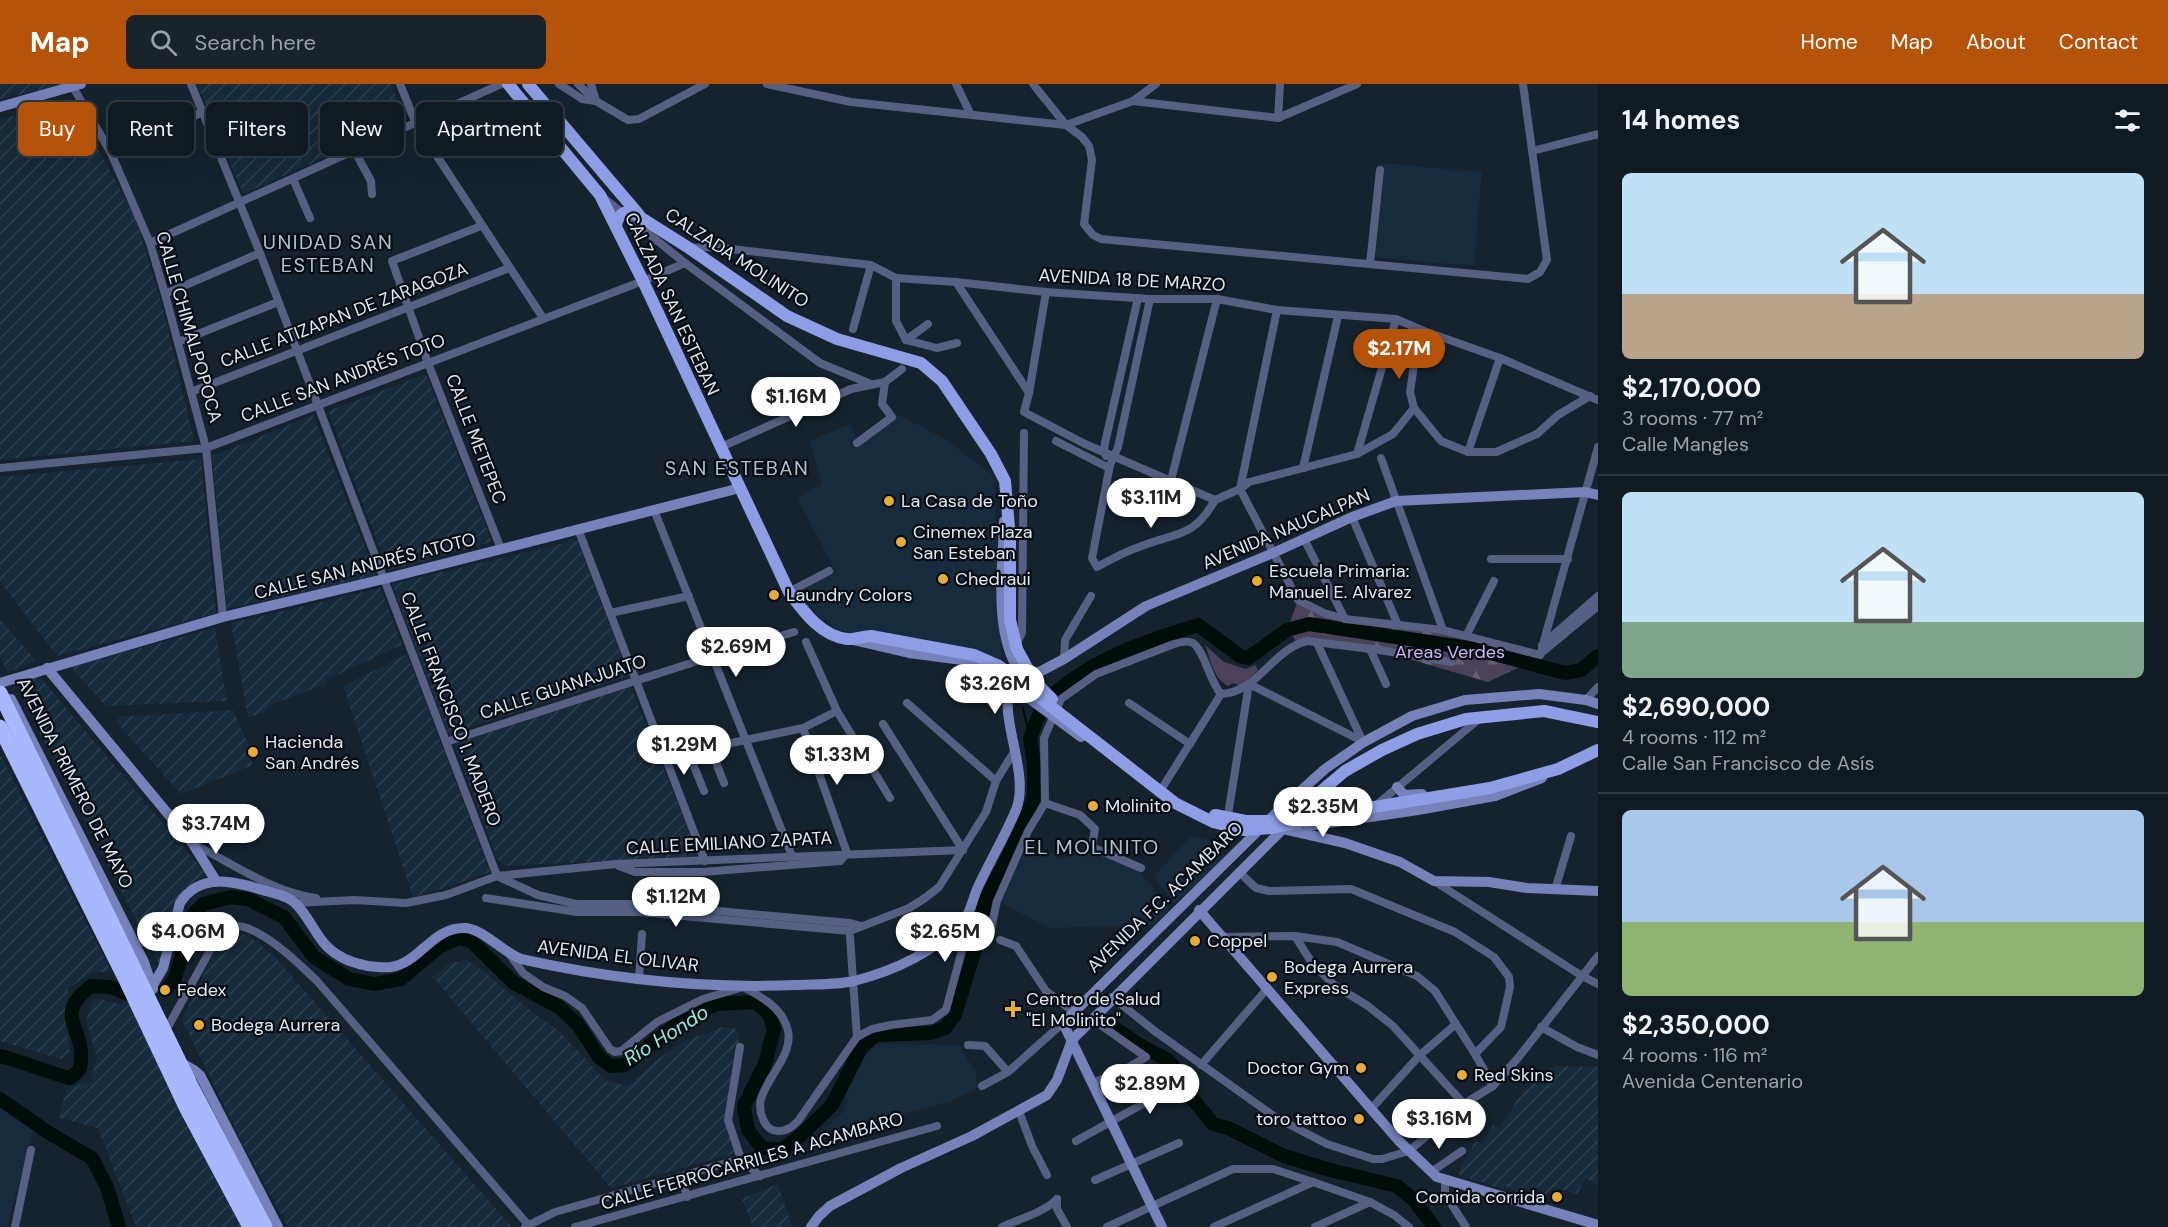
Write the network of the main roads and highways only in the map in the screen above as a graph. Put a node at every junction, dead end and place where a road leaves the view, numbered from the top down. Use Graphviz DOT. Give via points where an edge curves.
graph roads {
  1 [pos="508,84"];
  2 [pos="77,86"];
  3 [pos="531,87"];
  4 [pos="522,101"];
  5 [pos="0,106"];
  6 [pos="639,216"];
  7 [pos="616,225"];
  8 [pos="1005,481"];
  9 [pos="740,488"];
  10 [pos="1598,495"];
  11 [pos="850,640"];
  12 [pos="1009,654"];
  13 [pos="47,668"];
  14 [pos="990,671"];
  15 [pos="20,676"];
  16 [pos="1028,677"];
  17 [pos="2,686"];
  18 [pos="1012,686"];
  19 [pos="1023,694"];
  20 [pos="1007,699"];
  21 [pos="1598,704"];
  22 [pos="1054,712"];
  23 [pos="1479,718"];
  24 [pos="1598,722"];
  25 [pos="0,727"];
  26 [pos="1598,750"];
  27 [pos="1558,768"];
  28 [pos="1161,790"];
  29 [pos="1418,810"];
  30 [pos="71,817"];
  31 [pos="51,828"];
  32 [pos="1260,829"];
  33 [pos="1282,829"];
  34 [pos="216,880"];
  35 [pos="1598,891"];
  36 [pos="1199,910"];
  37 [pos="153,985"];
  38 [pos="153,1005"];
  39 [pos="1072,1040"];
  40 [pos="180,1062"];
  41 [pos="1598,1225"];
  42 [pos="250,1227"];
  43 [pos="265,1227"];
  44 [pos="278,1227"];
  45 [pos="811,1227"];
  46 [pos="1162,1227"];
  1 -- 4 [label="main road, CALZADA SAN ESTEBAN"];
  2 -- 5 [label="main road"];
  3 -- 4 [label="main road"];
  3 -- 6 [label="main road, CALZADA SAN ESTEBAN"];
  4 -- 7 [label="main road, CALZADA SAN ESTEBAN" via="600,195"];
  6 -- 7 [label="main road" via="623,213"];
  6 -- 8 [label="main road, CALZADA MOLINITO" via="787,316 837,339 921,363 942,381"];
  7 -- 9 [label="main road, CALZADA SAN ESTEBAN"];
  8 -- 12 [label="main road, CALZADA MOLINITO" via="1003,629"];
  8 -- 16 [label="main road, AVENIDA F.C. ACAMBARO" via="1010,620"];
  9 -- 11 [label="main road, CALZADA SAN ESTEBAN" via="789,592 816,624 833,636"];
  9 -- 13 [label="main road, CALLE SAN ANDRÉS ATOTO" via="223,617"];
  10 -- 16 [label="main road, AVENIDA NAUCALPAN" via="1585,492 1396,501 1146,606 1064,659"];
  11 -- 14 [label="main road, CALZADA SAN ESTEBAN" via="970,661"];
  11 -- 27 [label="main road" via="871,636 974,655 999,666 1175,803 1213,822 1244,830 1490,788"];
  12 -- 14 [label="main road"];
  12 -- 16 [label="main road, CALZADA MOLINITO"];
  13 -- 15 [label="main road, CALLE SAN ANDRÉS ATOTO"];
  13 -- 34 [label="main road" via="193,844"];
  14 -- 18 [label="main road, CALZADA SAN ESTEBAN"];
  15 -- 17 [label="main road, CALLE SAN ANDRÉS ATOTO"];
  15 -- 17 [label="main road" via="13,685"];
  16 -- 18 [label="main road, AVENIDA NAUCALPAN"];
  16 -- 22 [label="main road, CALZADA MOLINITO"];
  16 -- 23 [label="main road, AVENIDA F.C. ACAMBARO" via="1178,797 1215,815 1246,821 1286,817 1345,771 1382,750 1418,734"];
  17 -- 30 [label="main road, AVENIDA PRIMERO DE MAYO"];
  17 -- 38 [label="highway, AVENIDA PRIMERO DE MAYO"];
  18 -- 19 [label="main road, CALZADA SAN ESTEBAN"];
  18 -- 20 [label="main road"];
  19 -- 20 [label="main road"];
  19 -- 22 [label="main road, CALZADA SAN ESTEBAN"];
  20 -- 34 [label="main road, AVENIDA EL OLIVAR" via="1021,795 966,918 946,938 896,968 852,982 743,987 639,979 533,962 510,955 476,931 459,928 434,938 400,965 380,967 339,956 329,949 295,903 285,897"];
  21 -- 32 [label="main road, AVENIDA F.C. ACAMBARO" via="1539,694 1465,700 1412,716 1325,769"];
  22 -- 28 [label="main road"];
  23 -- 24 [label="main road, AVENIDA F.C. ACAMBARO" via="1544,711"];
  23 -- 33 [label="main road, AVENIDA F.C. ACAMBARO" via="1370,761 1323,791"];
  25 -- 31 [label="highway"];
  26 -- 27 [label="main road"];
  27 -- 29 [label="main road" via="1494,796"];
  27 -- 29 [label="main road" via="1472,788 1409,796 1397,787 1400,803"];
  28 -- 32 [label="main road" via="1227,822"];
  28 -- 32 [label="main road" via="1179,809 1210,824 1226,829"];
  29 -- 33 [label="main road"];
  30 -- 31 [label="highway" via="58,816"];
  30 -- 37 [label="main road, AVENIDA PRIMERO DE MAYO"];
  31 -- 42 [label="highway" via="187,1109"];
  32 -- 33 [label="main road"];
  32 -- 39 [label="main road, AVENIDA F.C. ACAMBARO" via="1084,995 1063,1023"];
  33 -- 35 [label="main road" via="1345,843 1400,862 1434,881"];
  33 -- 36 [label="main road, AVENIDA F.C. ACAMBARO"];
  34 -- 37 [label="main road" via="185,894 164,968"];
  36 -- 39 [label="main road, AVENIDA F.C. ACAMBARO"];
  36 -- 41 [label="main road" via="1371,1109 1431,1172 1445,1180"];
  37 -- 38 [label="main road, AVENIDA PRIMERO DE MAYO"];
  38 -- 40 [label="highway, AVENIDA PRIMERO DE MAYO"];
  39 -- 45 [label="main road" via="1047,1095 830,1206"];
  39 -- 46 [label="main road"];
  40 -- 43 [label="highway, AVENIDA PRIMERO DE MAYO"];
  40 -- 44 [label="main road, AVENIDA PRIMERO DE MAYO" via="200,1075"];
}
